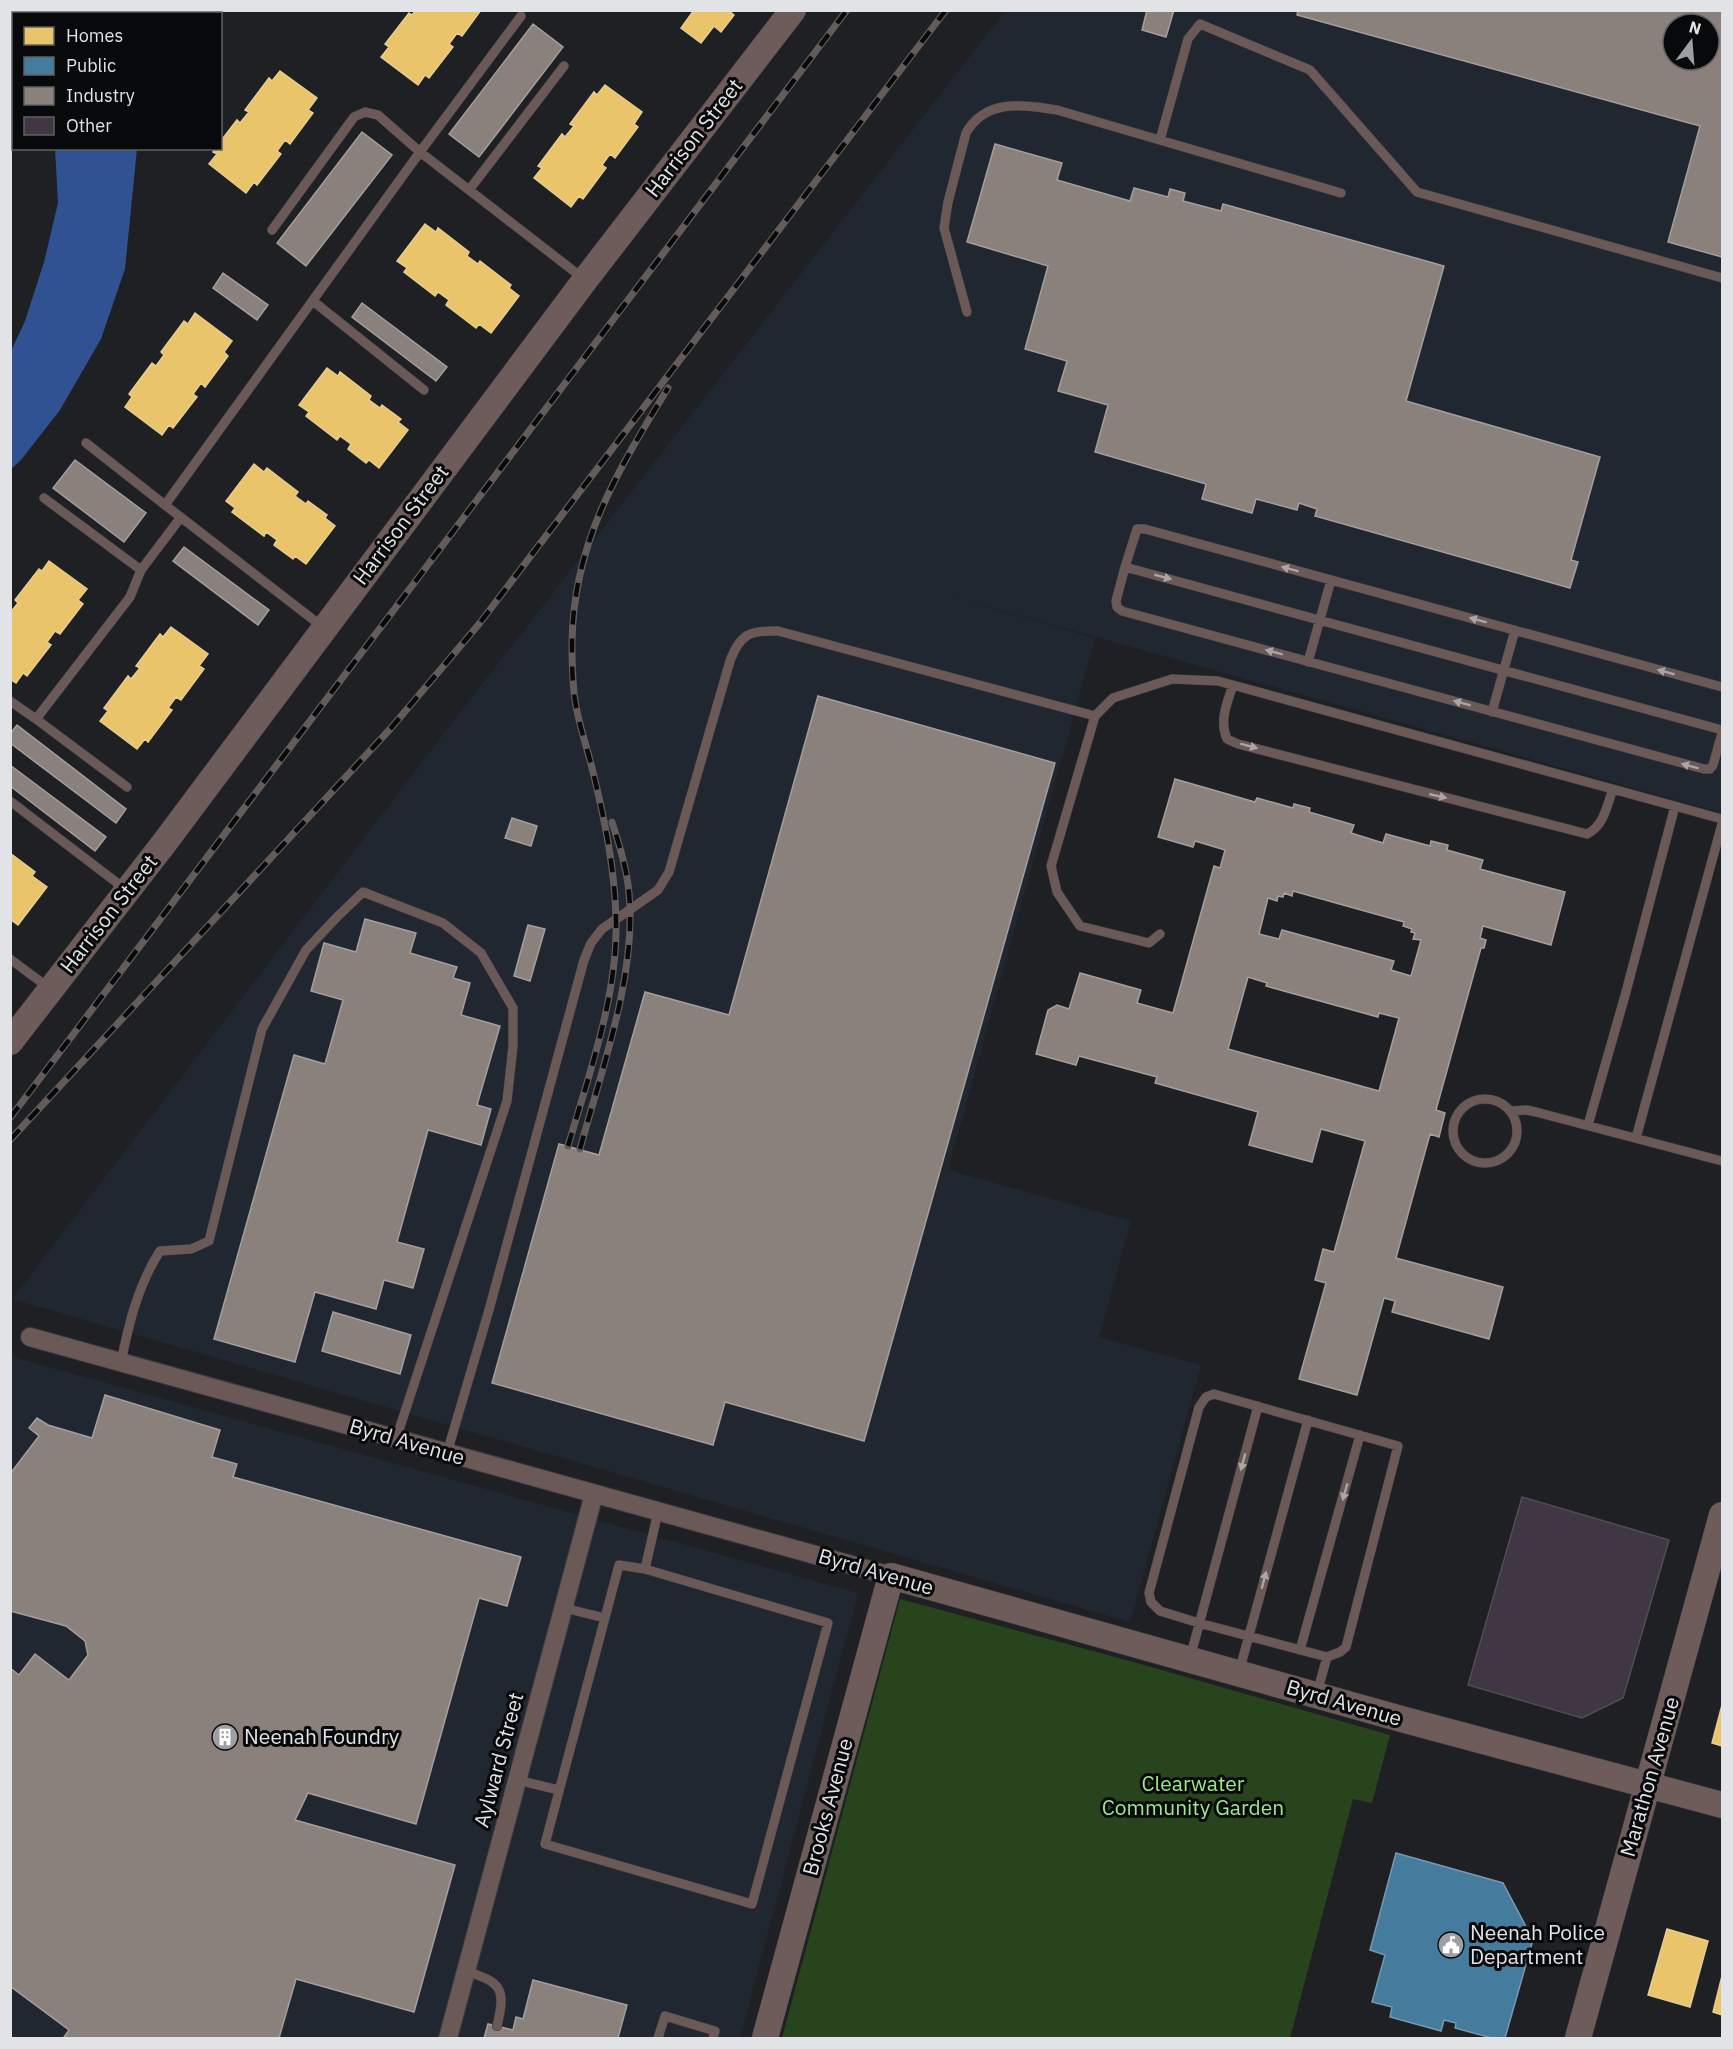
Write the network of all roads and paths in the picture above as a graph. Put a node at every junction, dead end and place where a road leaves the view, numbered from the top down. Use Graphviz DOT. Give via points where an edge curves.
graph roads {
  1 [pos="793,10"];
  2 [pos="521,16"];
  3 [pos="564,66"];
  4 [pos="1160,140"];
  5 [pos="420,152"];
  6 [pos="469,190"];
  7 [pos="1341,193"];
  8 [pos="272,230"];
  9 [pos="1722,278"];
  10 [pos="585,280"];
  11 [pos="313,301"];
  12 [pos="967,312"];
  13 [pos="424,390"];
  14 [pos="86,443"];
  15 [pos="44,498"];
  16 [pos="165,504"];
  17 [pos="181,517"];
  18 [pos="1125,567"];
  19 [pos="141,570"];
  20 [pos="1331,580"];
  21 [pos="1319,620"];
  22 [pos="324,628"];
  23 [pos="1515,630"];
  24 [pos="1308,662"];
  25 [pos="1504,670"];
  26 [pos="1233,685"];
  27 [pos="1722,687"];
  28 [pos="10,701"];
  29 [pos="1492,712"];
  30 [pos="1095,716"];
  31 [pos="36,720"];
  32 [pos="1722,731"];
  33 [pos="128,787"];
  34 [pos="1613,789"];
  35 [pos="10,801"];
  36 [pos="1675,806"];
  37 [pos="1722,819"];
  38 [pos="1722,824"];
  39 [pos="127,891"];
  40 [pos="1160,934"];
  41 [pos="10,959"];
  42 [pos="51,990"];
  43 [pos="10,1042"];
  44 [pos="1511,1111"];
  45 [pos="1588,1125"];
  46 [pos="1636,1138"];
  47 [pos="1722,1161"];
  48 [pos="30,1337"];
  49 [pos="121,1362"];
  50 [pos="1258,1406"];
  51 [pos="1308,1420"];
  52 [pos="1360,1435"];
  53 [pos="396,1439"];
  54 [pos="447,1453"];
  55 [pos="594,1494"];
  56 [pos="658,1512"];
  57 [pos="1722,1515"];
  58 [pos="1719,1545"];
  59 [pos="645,1569"];
  60 [pos="891,1576"];
  61 [pos="564,1608"];
  62 [pos="605,1618"];
  63 [pos="1199,1623"];
  64 [pos="1248,1636"];
  65 [pos="1300,1650"];
  66 [pos="1327,1657"];
  67 [pos="1190,1660"];
  68 [pos="1238,1674"];
  69 [pos="1316,1695"];
  70 [pos="517,1780"];
  71 [pos="1647,1784"];
  72 [pos="559,1790"];
  73 [pos="1722,1805"];
  74 [pos="466,1971"];
  75 [pos="497,2026"];
  76 [pos="448,2038"];
  77 [pos="658,2038"];
  78 [pos="713,2038"];
  79 [pos="765,2038"];
  80 [pos="1578,2038"];
  1 -- 10 [label="street, Harrison Street"];
  2 -- 5 [label="lane"];
  3 -- 6 [label="lane"];
  4 -- 7 [label="lane"];
  4 -- 9 [label="lane" via="1188,39 1200,24 1310,70 1417,192"];
  4 -- 12 [label="lane" via="1037,107 998,107 972,123 950,192 944,228"];
  5 -- 6 [label="lane"];
  5 -- 8 [label="lane" via="378,115 365,112 354,117"];
  5 -- 11 [label="lane"];
  6 -- 10 [label="lane"];
  10 -- 22 [label="street, Harrison Street"];
  11 -- 13 [label="lane"];
  11 -- 16 [label="lane"];
  14 -- 16 [label="lane"];
  15 -- 19 [label="lane"];
  16 -- 17 [label="lane"];
  17 -- 19 [label="lane"];
  17 -- 22 [label="lane"];
  20 -- 18 [label="lane, one-way" via="1144,529 1137,529"];
  18 -- 21 [label="lane, one-way"];
  24 -- 18 [label="lane, one-way" via="1122,611 1116,601"];
  19 -- 31 [label="lane" via="130,597"];
  20 -- 21 [label="lane"];
  23 -- 20 [label="lane, one-way"];
  21 -- 24 [label="lane"];
  21 -- 25 [label="lane"];
  22 -- 39 [label="street, Harrison Street"];
  23 -- 25 [label="lane"];
  27 -- 23 [label="lane, one-way"];
  29 -- 24 [label="lane, one-way"];
  25 -- 29 [label="lane"];
  25 -- 32 [label="lane"];
  26 -- 30 [label="lane" via="1172,679 1113,698"];
  26 -- 34 [label="lane"];
  26 -- 34 [label="lane, one-way" via="1223,729 1227,739 1239,744 1587,834 1601,822"];
  28 -- 31 [label="lane"];
  32 -- 29 [label="lane, one-way" via="1713,765 1704,769"];
  30 -- 40 [label="lane" via="1051,866 1057,892 1080,926 1149,943"];
  30 -- 54 [label="lane" via="778,631 743,637 730,661 669,872 658,890 602,929 584,960"];
  31 -- 33 [label="lane"];
  34 -- 36 [label="lane"];
  35 -- 39 [label="lane"];
  36 -- 37 [label="lane"];
  36 -- 45 [label="lane"];
  38 -- 46 [label="lane"];
  39 -- 42 [label="street, Harrison Street"];
  41 -- 42 [label="lane"];
  42 -- 43 [label="street, Harrison Street"];
  44 -- 44 [label="lane" via="1503,1104 1483,1099 1463,1107 1457,1116 1454,1137 1464,1155 1483,1163 1494,1162 1511,1150 1518,1131"];
  44 -- 45 [label="lane" via="1526,1110"];
  45 -- 46 [label="lane"];
  46 -- 47 [label="lane"];
  48 -- 49 [label="street, Byrd Avenue"];
  49 -- 53 [label="street, Byrd Avenue"];
  49 -- 53 [label="lane" via="130,1320 148,1271 160,1251 191,1249 208,1242 262,1029 306,950 363,892 443,923 481,952 513,1008 507,1101"];
  50 -- 51 [label="lane"];
  50 -- 63 [label="lane, one-way"];
  50 -- 63 [label="lane" via="1214,1394 1199,1407 1149,1593 1160,1611"];
  51 -- 52 [label="lane"];
  64 -- 51 [label="lane, one-way"];
  52 -- 65 [label="lane, one-way"];
  52 -- 66 [label="lane" via="1398,1446 1346,1647"];
  53 -- 54 [label="street, Byrd Avenue"];
  54 -- 55 [label="street, Byrd Avenue"];
  55 -- 56 [label="street, Byrd Avenue"];
  55 -- 61 [label="street, Aylward Street"];
  56 -- 59 [label="lane"];
  56 -- 60 [label="street, Byrd Avenue"];
  57 -- 58 [label="street, Marathon Avenue"];
  58 -- 71 [label="street, Marathon Avenue"];
  59 -- 62 [label="lane" via="619,1565"];
  59 -- 72 [label="lane" via="828,1623 752,1904 545,1844"];
  60 -- 67 [label="street, Byrd Avenue"];
  60 -- 79 [label="street, Brooks Avenue"];
  61 -- 62 [label="lane"];
  61 -- 70 [label="street, Aylward Street"];
  62 -- 72 [label="lane"];
  63 -- 64 [label="lane"];
  63 -- 67 [label="lane"];
  64 -- 65 [label="lane"];
  64 -- 68 [label="lane"];
  65 -- 66 [label="lane"];
  66 -- 69 [label="lane"];
  67 -- 68 [label="street, Byrd Avenue"];
  68 -- 69 [label="street, Byrd Avenue"];
  69 -- 71 [label="street, Byrd Avenue"];
  70 -- 72 [label="lane"];
  70 -- 74 [label="street, Aylward Street"];
  71 -- 73 [label="street, Byrd Avenue"];
  71 -- 80 [label="street, Marathon Avenue"];
  74 -- 75 [label="lane" via="497,1985 502,1996"];
  74 -- 76 [label="street, Aylward Street"];
  77 -- 78 [label="lane" via="665,2016 715,2031"];
}
